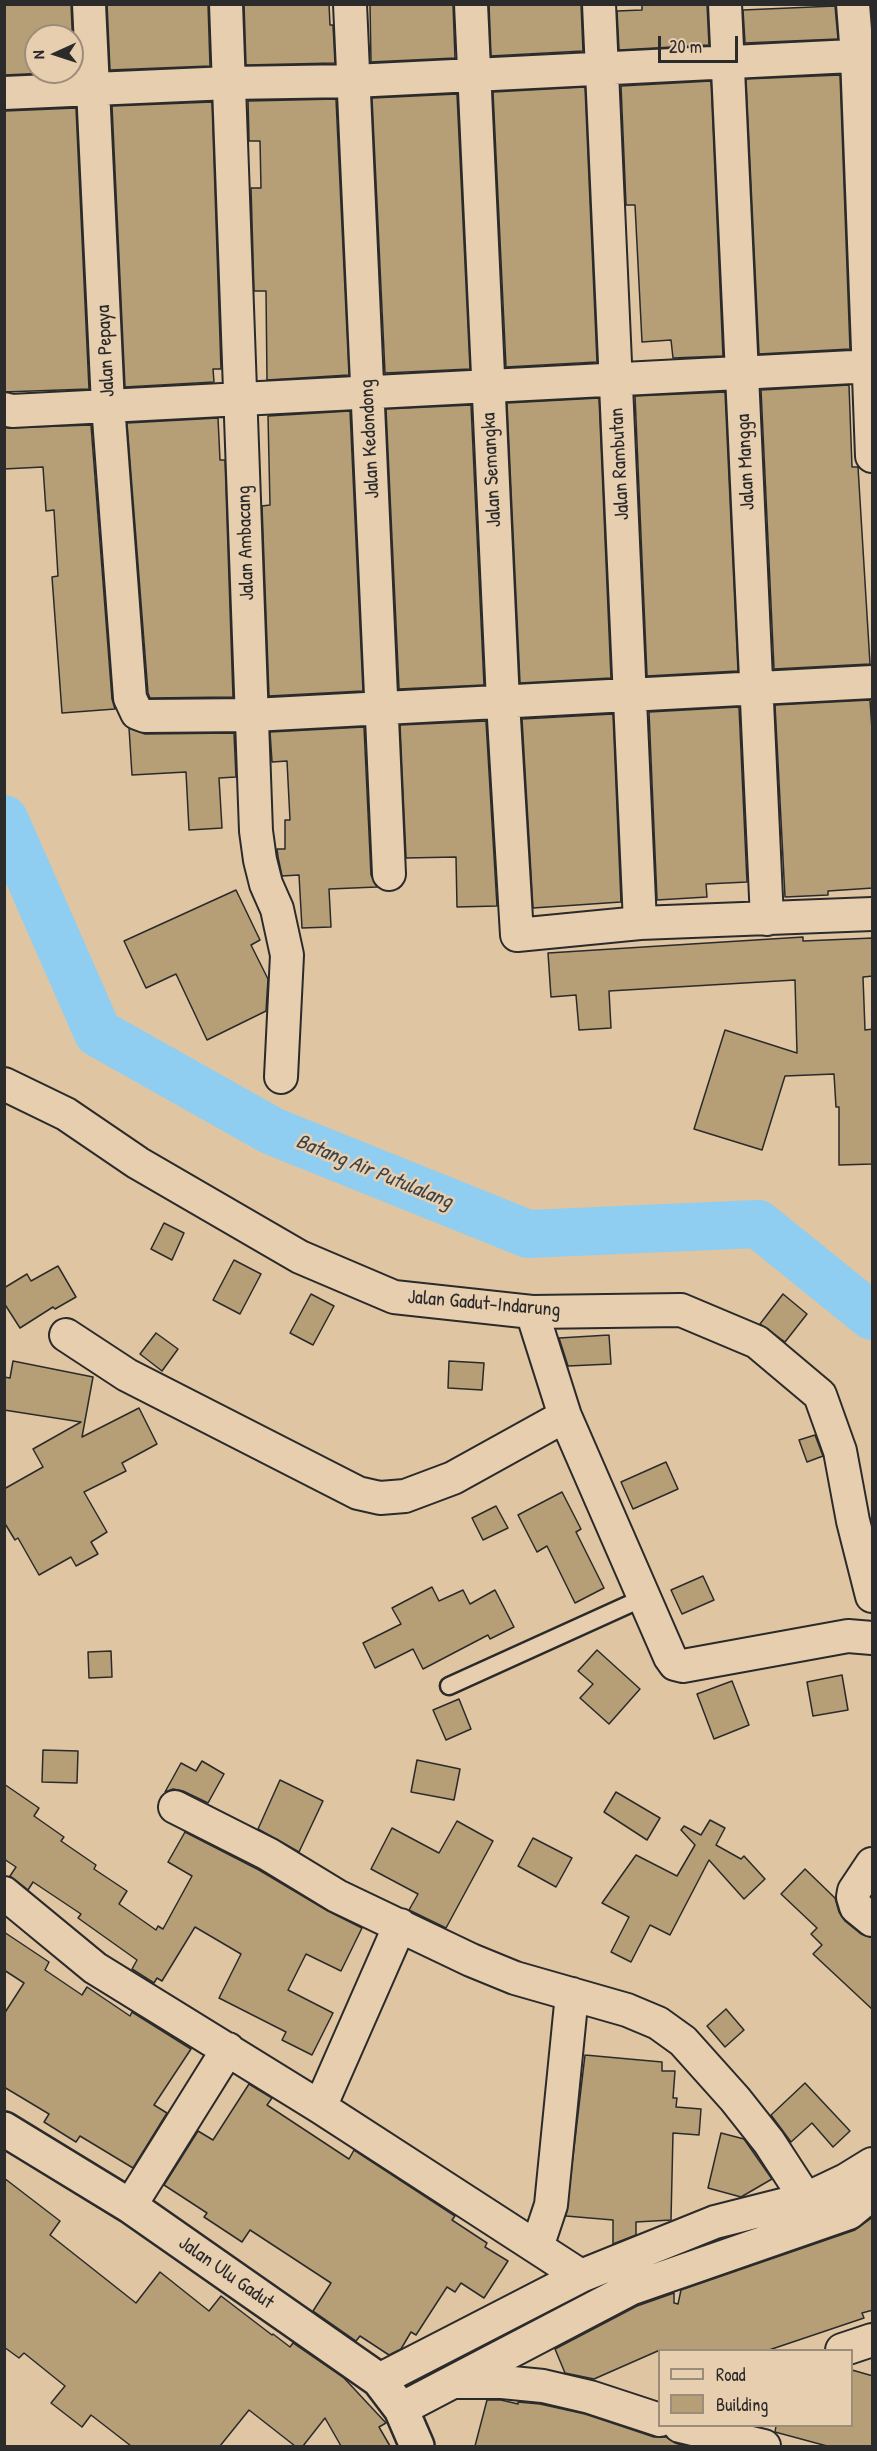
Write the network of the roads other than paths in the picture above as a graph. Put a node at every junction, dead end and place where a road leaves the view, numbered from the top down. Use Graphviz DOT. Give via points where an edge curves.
graph roads {
  1 [pos="89,4"];
  2 [pos="226,4"];
  3 [pos="350,4"];
  4 [pos="471,4"];
  5 [pos="599,4"];
  6 [pos="725,4"];
  7 [pos="853,4"];
  8 [pos="865,56"];
  9 [pos="728,63"];
  10 [pos="602,69"];
  11 [pos="474,76"];
  12 [pos="354,81"];
  13 [pos="229,83"];
  14 [pos="93,89"];
  15 [pos="4,93"];
  16 [pos="870,366"];
  17 [pos="742,373"];
  18 [pos="616,381"];
  19 [pos="488,387"];
  20 [pos="368,393"];
  21 [pos="241,399"];
  22 [pos="108,405"];
  23 [pos="4,409"];
  24 [pos="873,456"];
  25 [pos="873,682"];
  26 [pos="756,690"];
  27 [pos="630,696"];
  28 [pos="503,702"];
  29 [pos="381,708"];
  30 [pos="253,715"];
  31 [pos="389,874"];
  32 [pos="873,914"];
  33 [pos="767,919"];
  34 [pos="640,923"];
  35 [pos="281,1077"];
  36 [pos="4,1084"];
  37 [pos="532,1312"];
  38 [pos="66,1335"];
  39 [pos="565,1416"];
  40 [pos="873,1596"];
  41 [pos="644,1598"];
  42 [pos="873,1638"];
  43 [pos="449,1686"];
  44 [pos="175,1807"];
  45 [pos="873,1864"];
  46 [pos="4,1893"];
  47 [pos="873,1920"];
  48 [pos="400,1926"];
  49 [pos="572,1994"];
  50 [pos="228,2049"];
  51 [pos="320,2107"];
  52 [pos="4,2129"];
  53 [pos="873,2164"];
  54 [pos="873,2194"];
  55 [pos="806,2199"];
  56 [pos="130,2206"];
  57 [pos="537,2247"];
  58 [pos="581,2276"];
  59 [pos="873,2340"];
  60 [pos="845,2349"];
  61 [pos="378,2380"];
  62 [pos="453,2382"];
  63 [pos="401,2409"];
  64 [pos="658,2418"];
  65 [pos="690,2427"];
  66 [pos="417,2446"];
  67 [pos="764,2446"];
  1 -- 14 [label="street, Jalan Pepaya"];
  2 -- 13 [label="street, Jalan Ambacang"];
  3 -- 12 [label="street, Jalan Kedondong"];
  4 -- 11 [label="street, Jalan Semangka"];
  5 -- 10 [label="street, Jalan Rambutan"];
  6 -- 9 [label="street, Jalan Mangga"];
  7 -- 8 [label="street"];
  8 -- 9 [label="street"];
  8 -- 16 [label="street"];
  9 -- 10 [label="street"];
  9 -- 17 [label="street, Jalan Mangga"];
  10 -- 11 [label="street"];
  10 -- 18 [label="street, Jalan Rambutan"];
  11 -- 12 [label="street"];
  11 -- 19 [label="street, Jalan Semangka"];
  12 -- 13 [label="street"];
  12 -- 20 [label="street, Jalan Kedondong"];
  13 -- 14 [label="street"];
  13 -- 21 [label="street, Jalan Ambacang"];
  14 -- 15 [label="street"];
  14 -- 22 [label="street, Jalan Pepaya"];
  16 -- 17 [label="street"];
  16 -- 24 [label="street"];
  17 -- 18 [label="street"];
  17 -- 26 [label="street, Jalan Mangga"];
  18 -- 19 [label="street"];
  18 -- 27 [label="street, Jalan Rambutan"];
  19 -- 20 [label="street"];
  19 -- 28 [label="street, Jalan Semangka"];
  20 -- 21 [label="street"];
  20 -- 29 [label="street, Jalan Kedondong"];
  21 -- 22 [label="street"];
  21 -- 30 [label="street, Jalan Ambacang"];
  22 -- 23 [label="street"];
  22 -- 30 [label="street, Jalan Pepaya" via="130,698 137,713"];
  25 -- 26 [label="street"];
  26 -- 27 [label="street"];
  26 -- 33 [label="street, Jalan Mangga"];
  27 -- 28 [label="street"];
  27 -- 34 [label="street, Jalan Rambutan"];
  28 -- 29 [label="street"];
  28 -- 34 [label="street, Jalan Semangka" via="517,935"];
  29 -- 30 [label="street"];
  29 -- 31 [label="street, Jalan Kedondong"];
  30 -- 35 [label="street, Jalan Ambacang" via="260,860 287,955"];
  32 -- 33 [label="street"];
  33 -- 34 [label="street"];
  36 -- 37 [label="street, Jalan Gadut-Indarung" via="66,1114 138,1163 300,1257 394,1297"];
  37 -- 39 [label="street"];
  37 -- 40 [label="street, Jalan Gadut-Indarung" via="681,1310 757,1342 820,1395 840,1451"];
  38 -- 39 [label="street" via="127,1375 358,1493 380,1498 405,1496 453,1478"];
  39 -- 41 [label="street"];
  41 -- 42 [label="street" via="670,1657 683,1666 848,1636"];
  41 -- 43 [label="lane"];
  44 -- 48 [label="street"];
  45 -- 47 [label="street" via="853,1897 856,1907"];
  46 -- 50 [label="street" via="95,1968"];
  48 -- 49 [label="street" via="515,1978"];
  48 -- 51 [label="street"];
  49 -- 55 [label="street" via="658,2023 683,2041 769,2142"];
  49 -- 57 [label="street" via="551,2205"];
  50 -- 51 [label="street"];
  50 -- 56 [label="street"];
  51 -- 57 [label="street"];
  52 -- 56 [label="street, Jalan Ulu Gadut"];
  53 -- 55 [label="street"];
  54 -- 62 [label="street" via="849,2213 630,2289"];
  55 -- 58 [label="street" via="715,2222"];
  56 -- 61 [label="street, Jalan Ulu Gadut"];
  57 -- 58 [label="street"];
  58 -- 61 [label="street"];
  59 -- 60 [label="street"];
  61 -- 63 [label="street, Jalan Ulu Gadut"];
  62 -- 63 [label="street"];
  62 -- 64 [label="street" via="543,2386"];
  63 -- 66 [label="street, Jalan Ulu Gadut"];
  65 -- 67 [label="street"];
}
